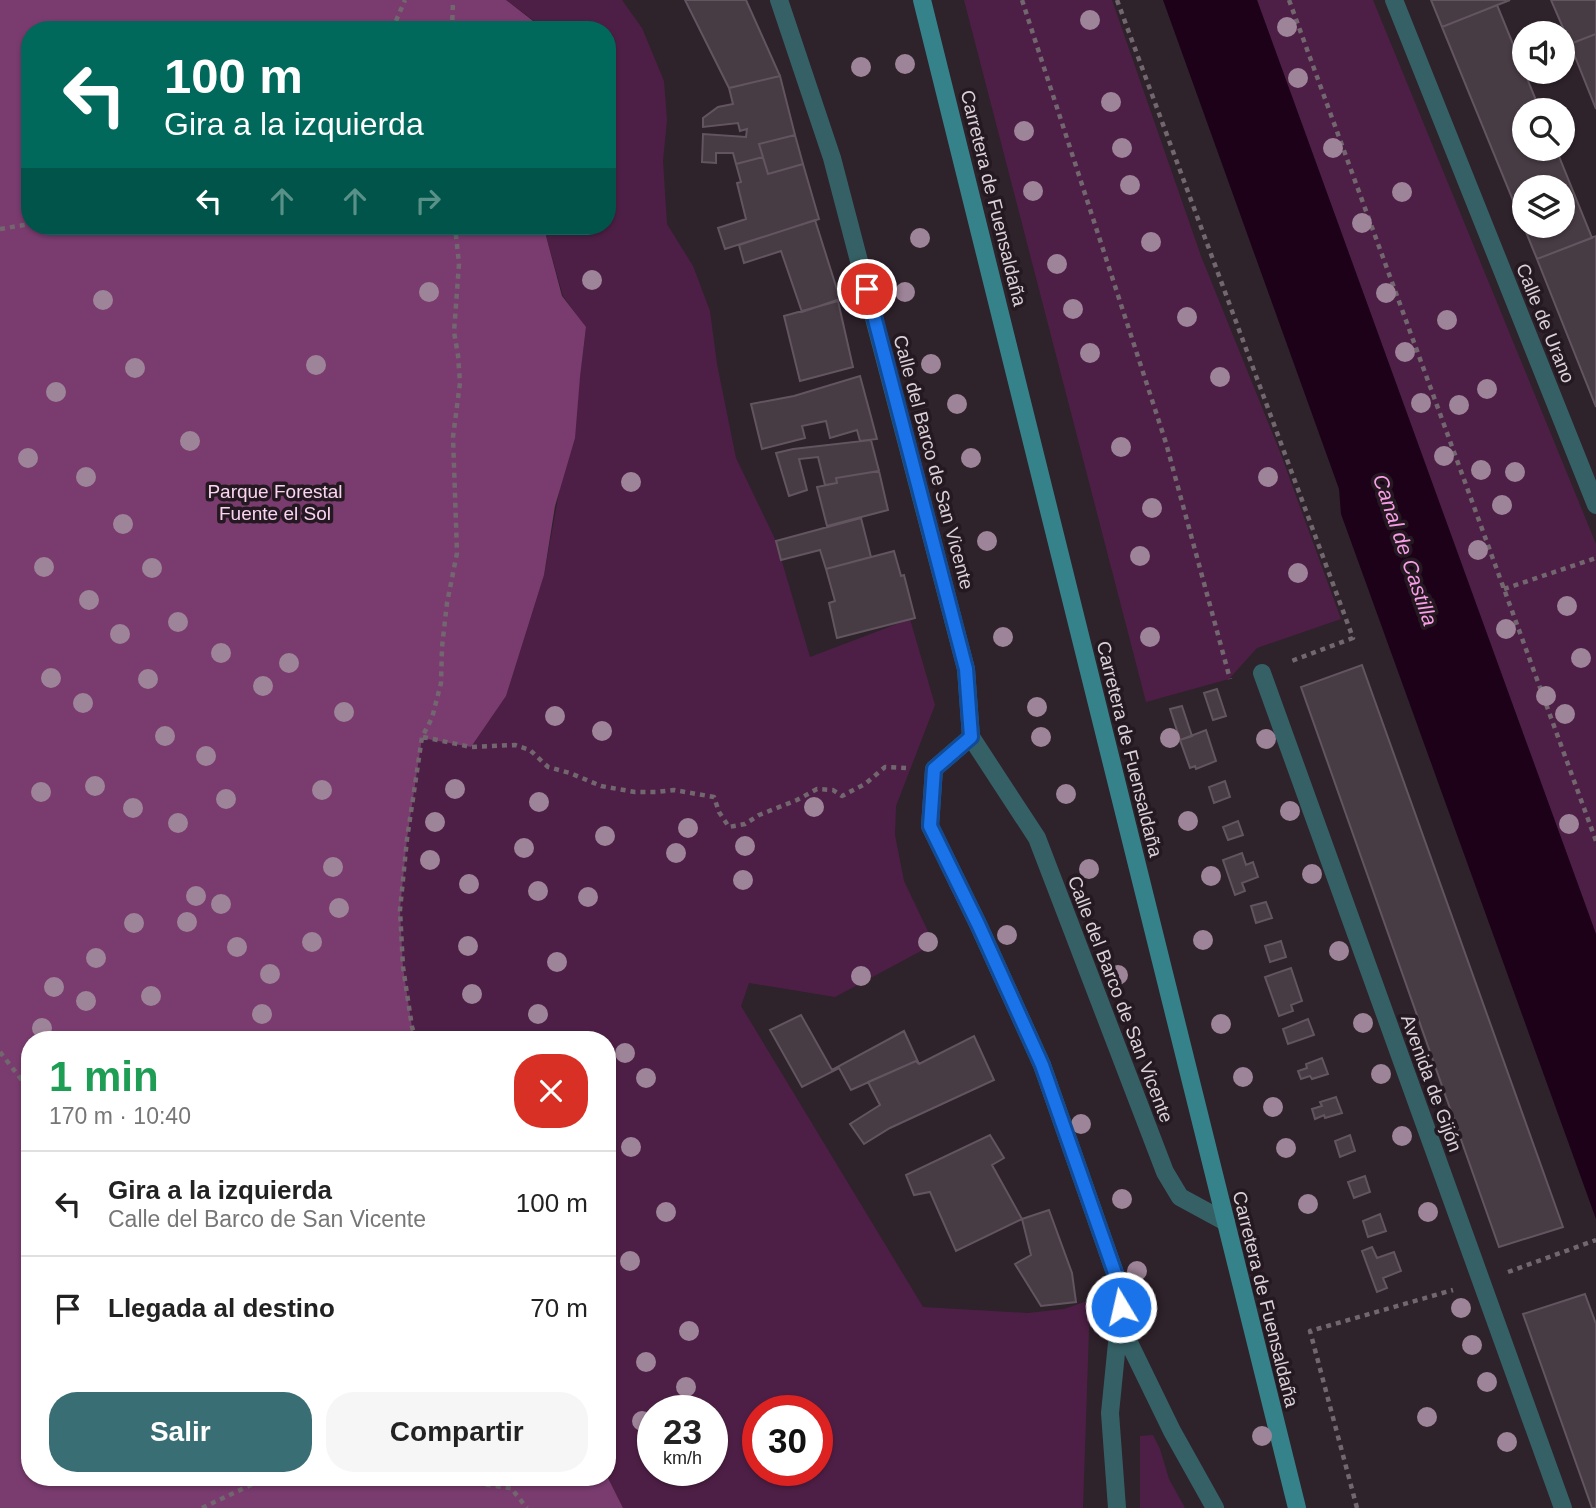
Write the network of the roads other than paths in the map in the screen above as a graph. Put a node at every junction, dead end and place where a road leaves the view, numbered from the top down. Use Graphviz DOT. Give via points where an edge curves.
graph roads {
  1 [pos="779,0"];
  2 [pos="922,0"];
  3 [pos="1394,0"];
  4 [pos="1596,505"];
  5 [pos="1262,673"];
  6 [pos="971,737"];
  7 [pos="1226,1222"];
  8 [pos="1119,1322"];
  9 [pos="1117,1508"];
  10 [pos="1215,1508"];
  11 [pos="1297,1508"];
  12 [pos="1563,1508"];
  1 -- 6 [label="street, Calle del Barco de San Vicente" via="832,158 966,669"];
  2 -- 7 [label="main road, Carretera de Fuensaldaña"];
  3 -- 4 [label="street, Calle de Urano"];
  5 -- 12 [label="street, Avenida de Gijón"];
  6 -- 7 [label="street, Calle del Barco de San Vicente" via="1037,838 1165,1172 1180,1197"];
  6 -- 8 [label="street" via="934,769 930,826 1042,1065 1122,1293"];
  7 -- 11 [label="main road, Carretera de Fuensaldaña"];
  8 -- 9 [label="street" via="1110,1413"];
  8 -- 10 [label="street"];
}
